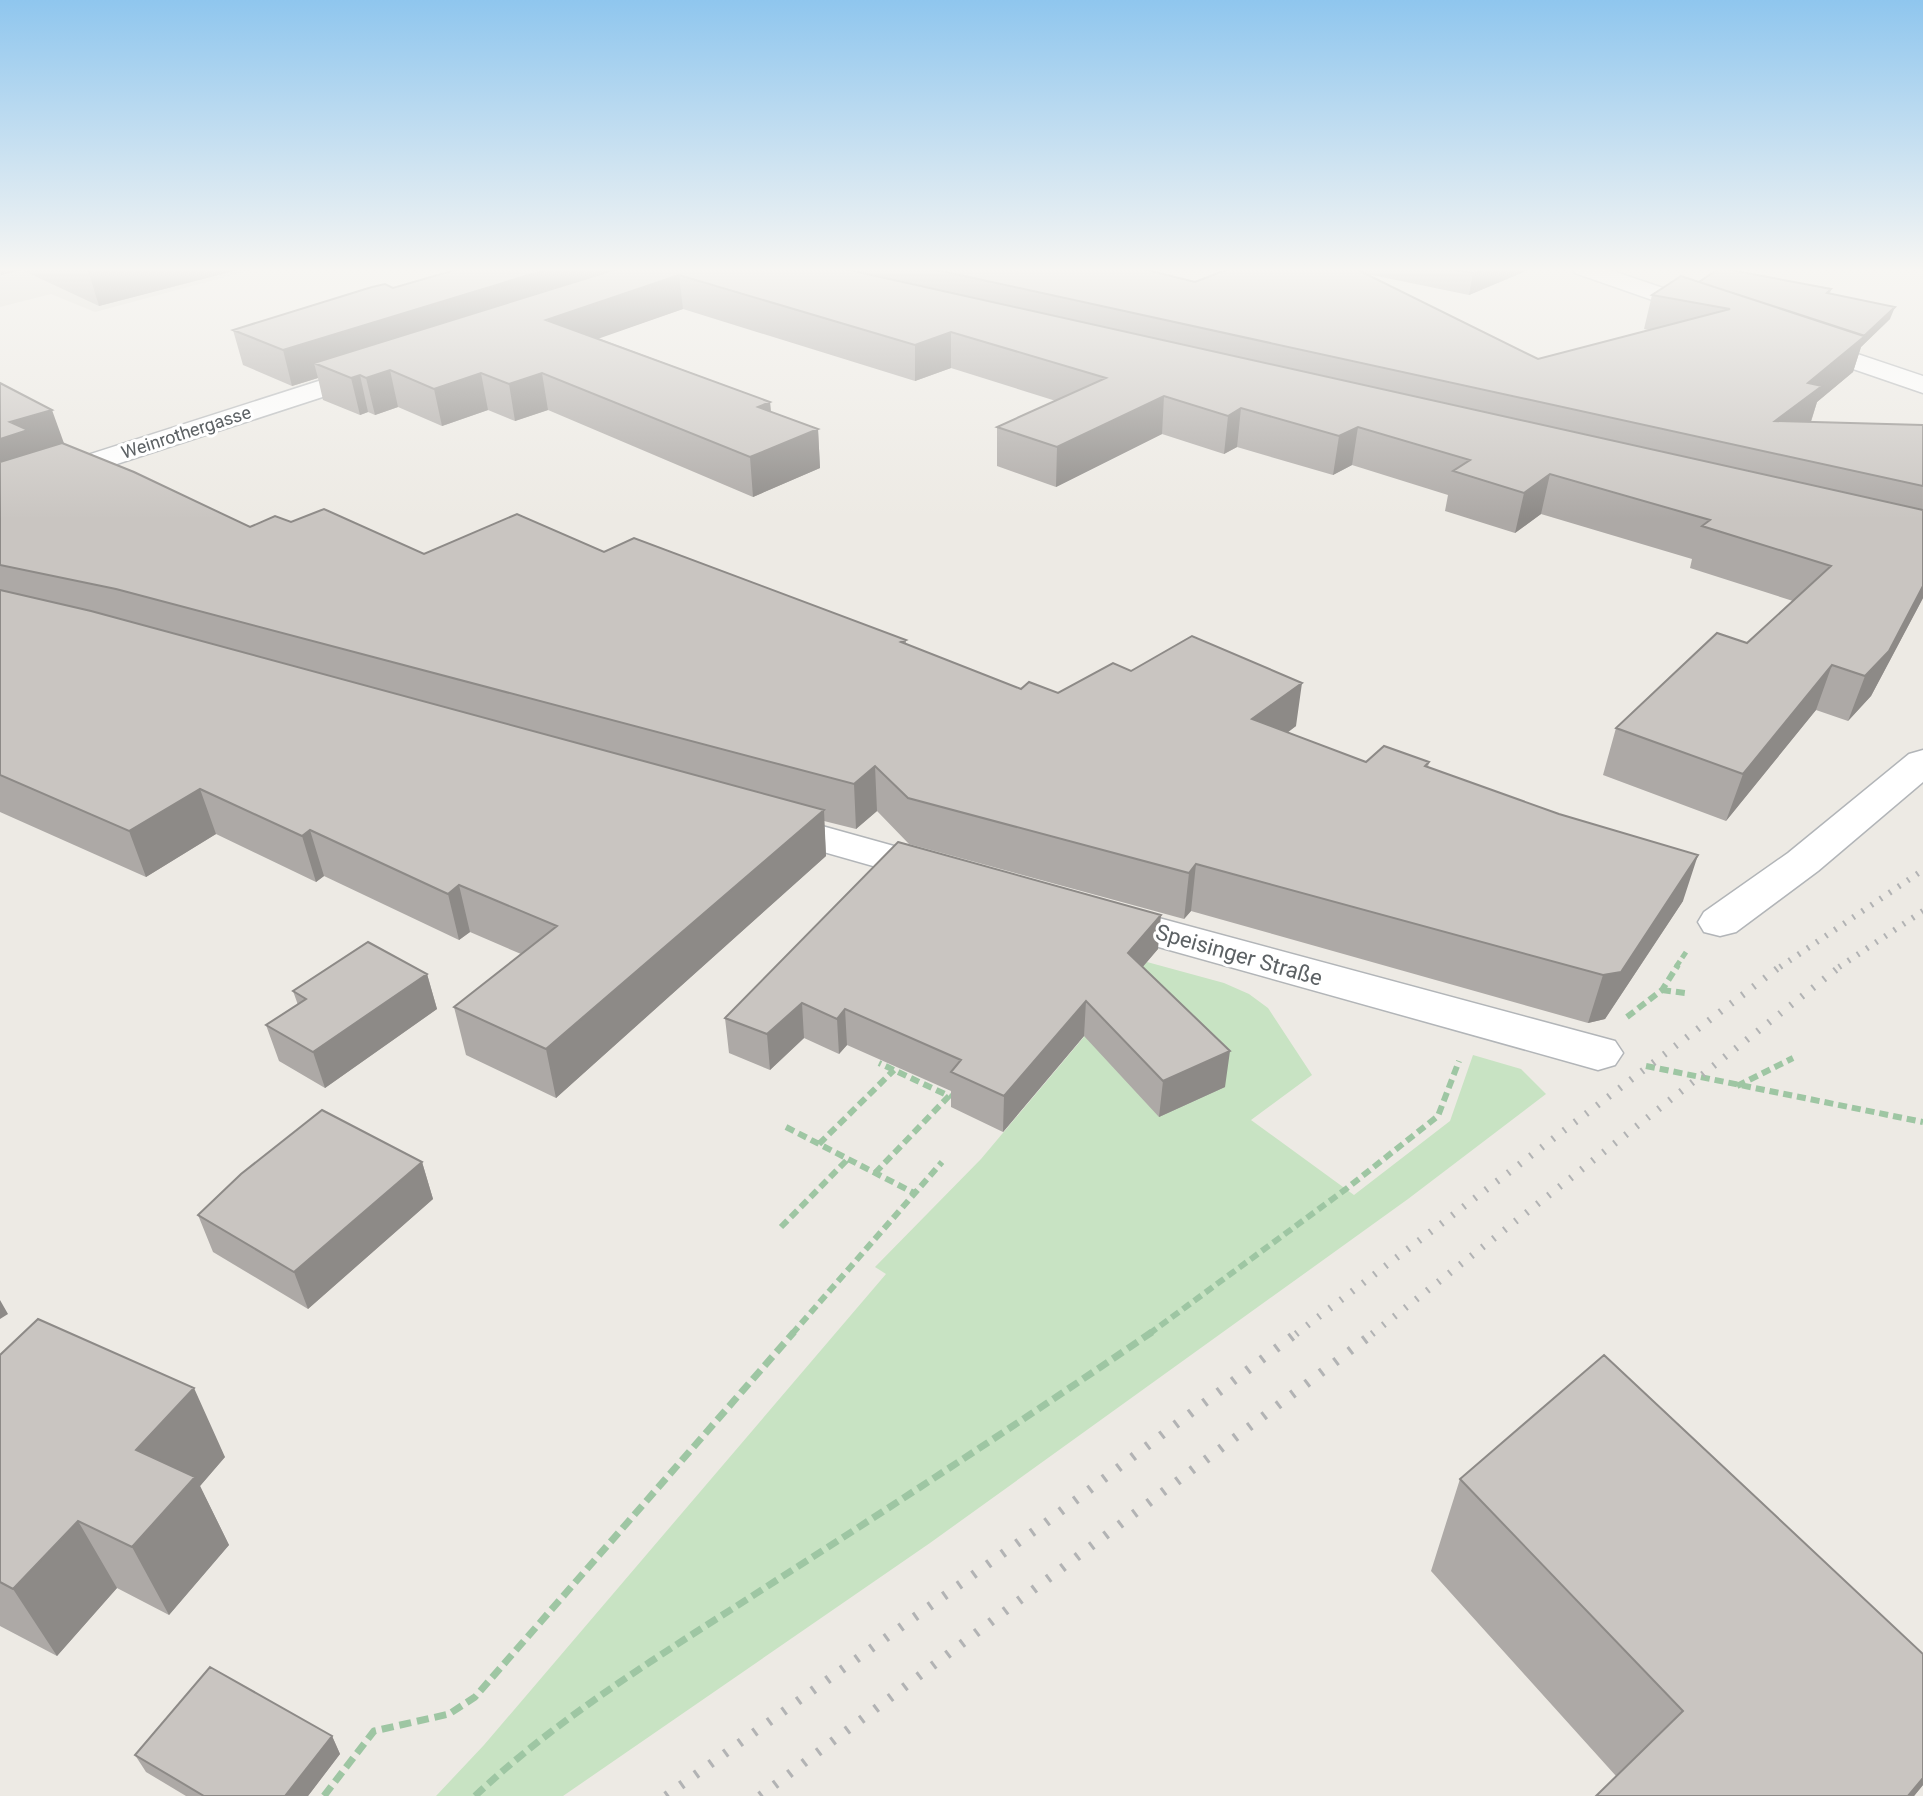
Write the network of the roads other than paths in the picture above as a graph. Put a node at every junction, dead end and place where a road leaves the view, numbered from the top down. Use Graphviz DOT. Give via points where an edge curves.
graph roads {
  1 [pos="1827,352"];
  2 [pos="406,361"];
  3 [pos="1923,385"];
  4 [pos="0,493"];
  5 [pos="1923,762"];
  6 [pos="726,812"];
  7 [pos="970,880"];
  8 [pos="1061,905"];
  9 [pos="1720,922"];
  10 [pos="1591,1052"];
  1 -- 3 [label="street"];
  2 -- 4 [label="street, Weinrothergasse"];
  5 -- 9 [label="street" via="1803,862"];
  6 -- 7 [label="street"];
  8 -- 10 [label="street, Speisinger Straße"];
}
